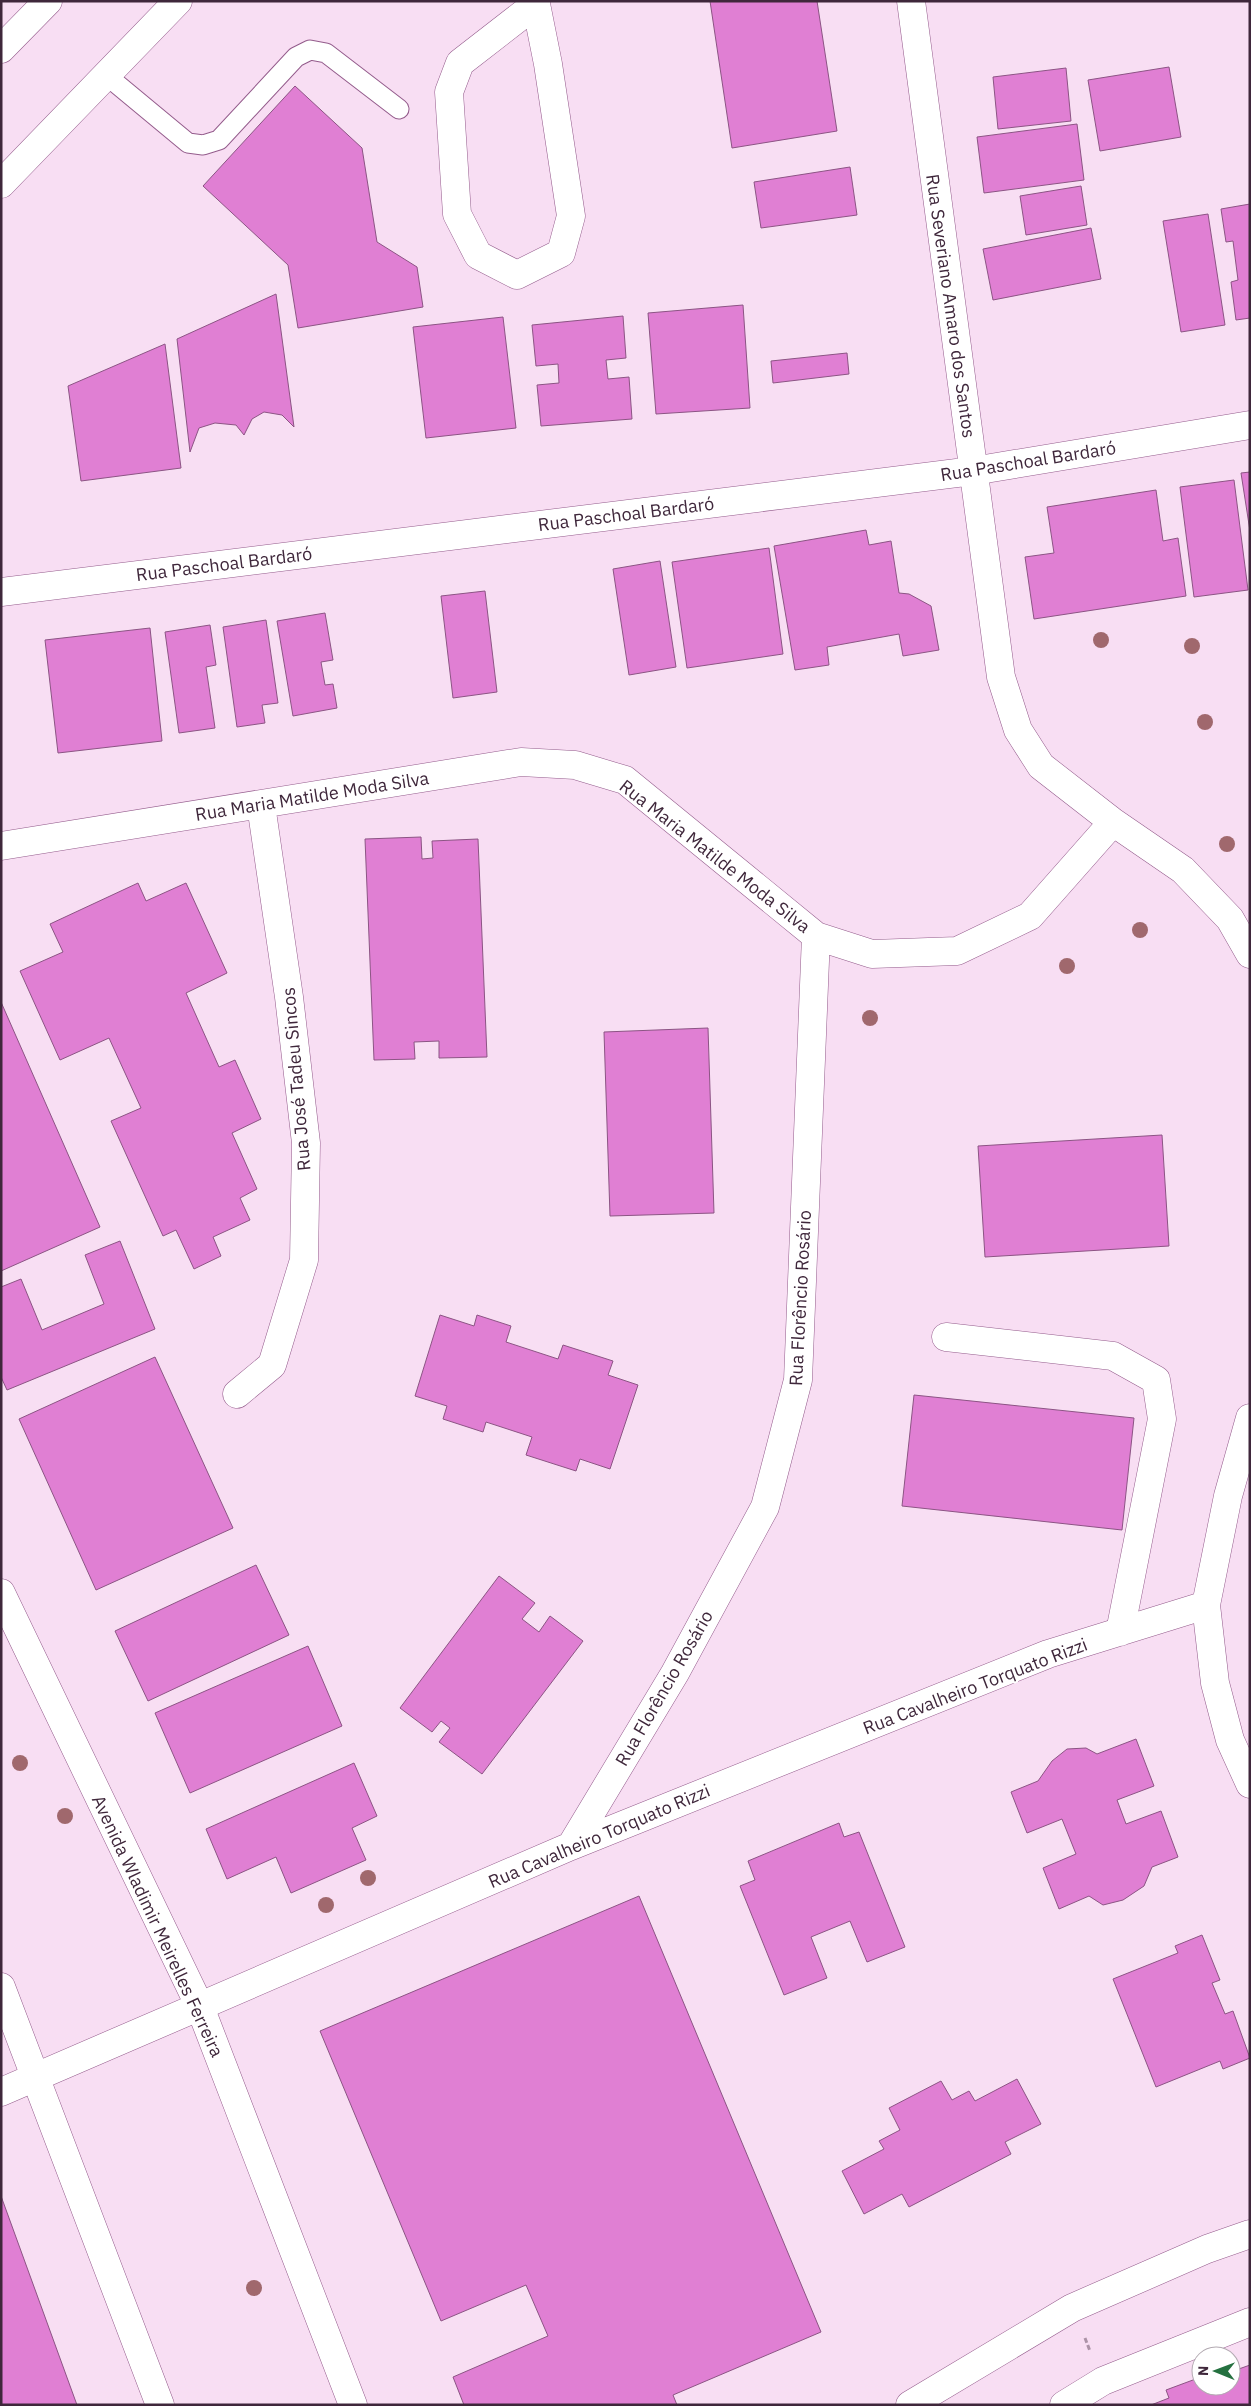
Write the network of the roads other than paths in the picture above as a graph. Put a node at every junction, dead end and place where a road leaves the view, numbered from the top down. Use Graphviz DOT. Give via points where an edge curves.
graph roads {
  1 [pos="48,1"];
  2 [pos="178,1"];
  3 [pos="911,1"];
  4 [pos="536,2"];
  5 [pos="1,49"];
  6 [pos="106,75"];
  7 [pos="399,109"];
  8 [pos="1,184"];
  9 [pos="1250,425"];
  10 [pos="973,471"];
  11 [pos="1,592"];
  12 [pos="261,805"];
  13 [pos="1113,822"];
  14 [pos="1,846"];
  15 [pos="816,936"];
  16 [pos="1250,954"];
  17 [pos="946,1337"];
  18 [pos="237,1394"];
  19 [pos="1250,1418"];
  20 [pos="1,1593"];
  21 [pos="1206,1605"];
  22 [pos="1120,1632"];
  23 [pos="1250,1784"];
  24 [pos="571,1846"];
  25 [pos="1,1987"];
  26 [pos="200,2007"];
  27 [pos="36,2077"];
  28 [pos="1,2092"];
  29 [pos="1250,2234"];
  30 [pos="1250,2322"];
  31 [pos="160,2405"];
  32 [pos="353,2405"];
  33 [pos="910,2405"];
  34 [pos="1064,2405"];
  1 -- 5 [label="street"];
  2 -- 6 [label="street"];
  3 -- 10 [label="street, Rua Severiano Amaro dos Santos"];
  4 -- 4 [label="street" via="571,216 561,253 517,275 478,255 456,214 449,92 460,63"];
  6 -- 7 [label="lane" via="188,143 203,146 219,140 296,57 310,50 326,53"];
  6 -- 8 [label="street"];
  9 -- 10 [label="street, Rua Paschoal Bardaró"];
  10 -- 11 [label="street, Rua Paschoal Bardaró"];
  10 -- 13 [label="street, Rua Severiano Amaro dos Santos" via="1001,677 1018,730 1041,766"];
  12 -- 14 [label="street, Rua Maria Matilde Moda Silva"];
  12 -- 15 [label="street, Rua Maria Matilde Moda Silva" via="521,762 575,764 625,780"];
  12 -- 18 [label="street, Rua José Tadeu Sincos" via="306,1144 304,1260 272,1365"];
  13 -- 15 [label="street, Rua Maria Matilde Moda Silva" via="1030,916 957,951 872,954"];
  13 -- 16 [label="street, Rua Severiano Amaro dos Santos" via="1183,870 1230,919"];
  15 -- 24 [label="street, Rua Florêncio Rosário" via="798,1380 765,1507 675,1673"];
  17 -- 22 [label="street" via="1113,1356 1156,1380 1162,1419"];
  19 -- 21 [label="street" via="1228,1496"];
  20 -- 26 [label="street, Avenida Wladimir Meirelles Ferreira"];
  21 -- 22 [label="street, Rua Cavalheiro Torquato Rizzi"];
  21 -- 23 [label="street" via="1215,1683 1230,1740"];
  22 -- 24 [label="street, Rua Cavalheiro Torquato Rizzi" via="1048,1654"];
  24 -- 26 [label="street, Rua Cavalheiro Torquato Rizzi"];
  25 -- 27 [label="street"];
  26 -- 27 [label="street, Rua Cavalheiro Torquato Rizzi"];
  26 -- 32 [label="street, Avenida Wladimir Meirelles Ferreira"];
  27 -- 28 [label="street, Rua Cavalheiro Torquato Rizzi"];
  27 -- 31 [label="street"];
  29 -- 33 [label="street" via="1207,2249 1072,2308"];
  30 -- 34 [label="street" via="1104,2382"];
}
